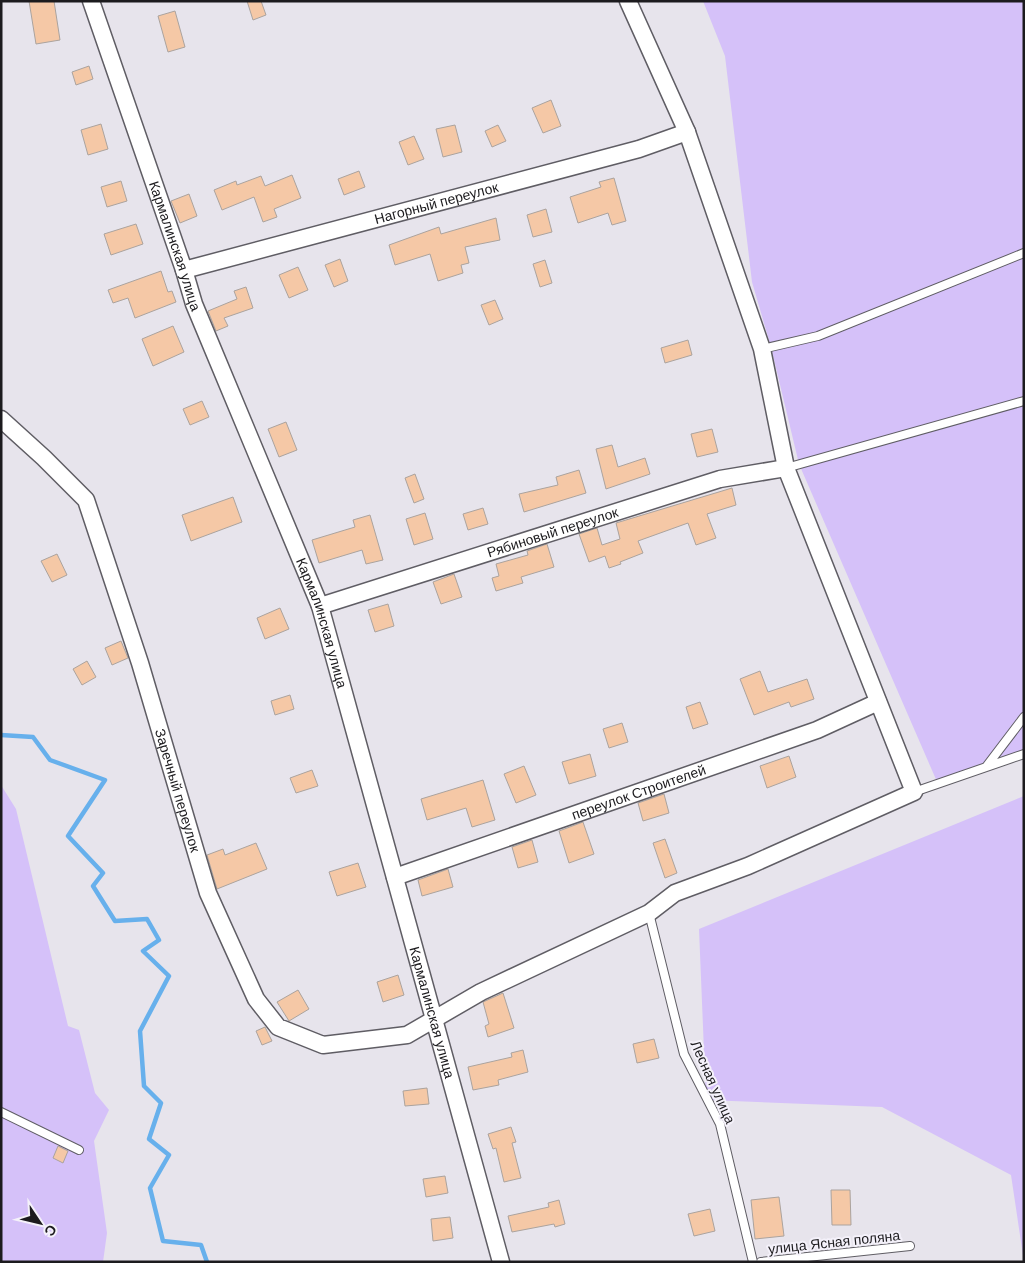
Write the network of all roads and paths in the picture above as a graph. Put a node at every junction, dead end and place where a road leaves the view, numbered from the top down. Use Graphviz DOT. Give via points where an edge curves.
graph roads {
  1 [pos="92,1"];
  2 [pos="628,1"];
  3 [pos="686,132"];
  4 [pos="1024,253"];
  5 [pos="184,270"];
  6 [pos="762,349"];
  7 [pos="1024,401"];
  8 [pos="1,419"];
  9 [pos="786,468"];
  10 [pos="320,606"];
  11 [pos="878,702"];
  12 [pos="1024,717"];
  13 [pos="1024,754"];
  14 [pos="986,767"];
  15 [pos="914,792"];
  16 [pos="395,877"];
  17 [pos="649,913"];
  18 [pos="435,1021"];
  19 [pos="1,1112"];
  20 [pos="79,1150"];
  21 [pos="910,1246"];
  22 [pos="501,1262"];
  23 [pos="752,1262"];
  24 [pos="761,1262"];
  1 -- 5 [label="street, Кармалинская улица"];
  2 -- 3 [label="street"];
  3 -- 5 [label="street, Нагорный переулок" via="629,151"];
  3 -- 6 [label="street"];
  4 -- 6 [label="lane" via="818,336"];
  5 -- 10 [label="street, Кармалинская улица" via="194,304"];
  6 -- 9 [label="street"];
  7 -- 9 [label="lane"];
  8 -- 18 [label="street, Заречный переулок" via="86,500 140,663 208,893 256,999 278,1027 323,1045 408,1036"];
  9 -- 10 [label="street, Рябиновый переулок" via="720,479"];
  9 -- 11 [label="street"];
  10 -- 16 [label="street, Кармалинская улица"];
  11 -- 15 [label="street"];
  11 -- 16 [label="street, переулок Строителей" via="816,730"];
  12 -- 14 [label="lane"];
  13 -- 14 [label="lane"];
  14 -- 15 [label="lane"];
  15 -- 17 [label="street, Заречный переулок" via="748,866 675,893"];
  16 -- 18 [label="street, Кармалинская улица"];
  17 -- 18 [label="street, Заречный переулок" via="481,992"];
  17 -- 23 [label="lane, Лесная улица" via="684,1054 720,1124"];
  18 -- 22 [label="street, Кармалинская улица"];
  19 -- 20 [label="lane"];
  21 -- 24 [label="lane, улица Ясная поляна"];
}
